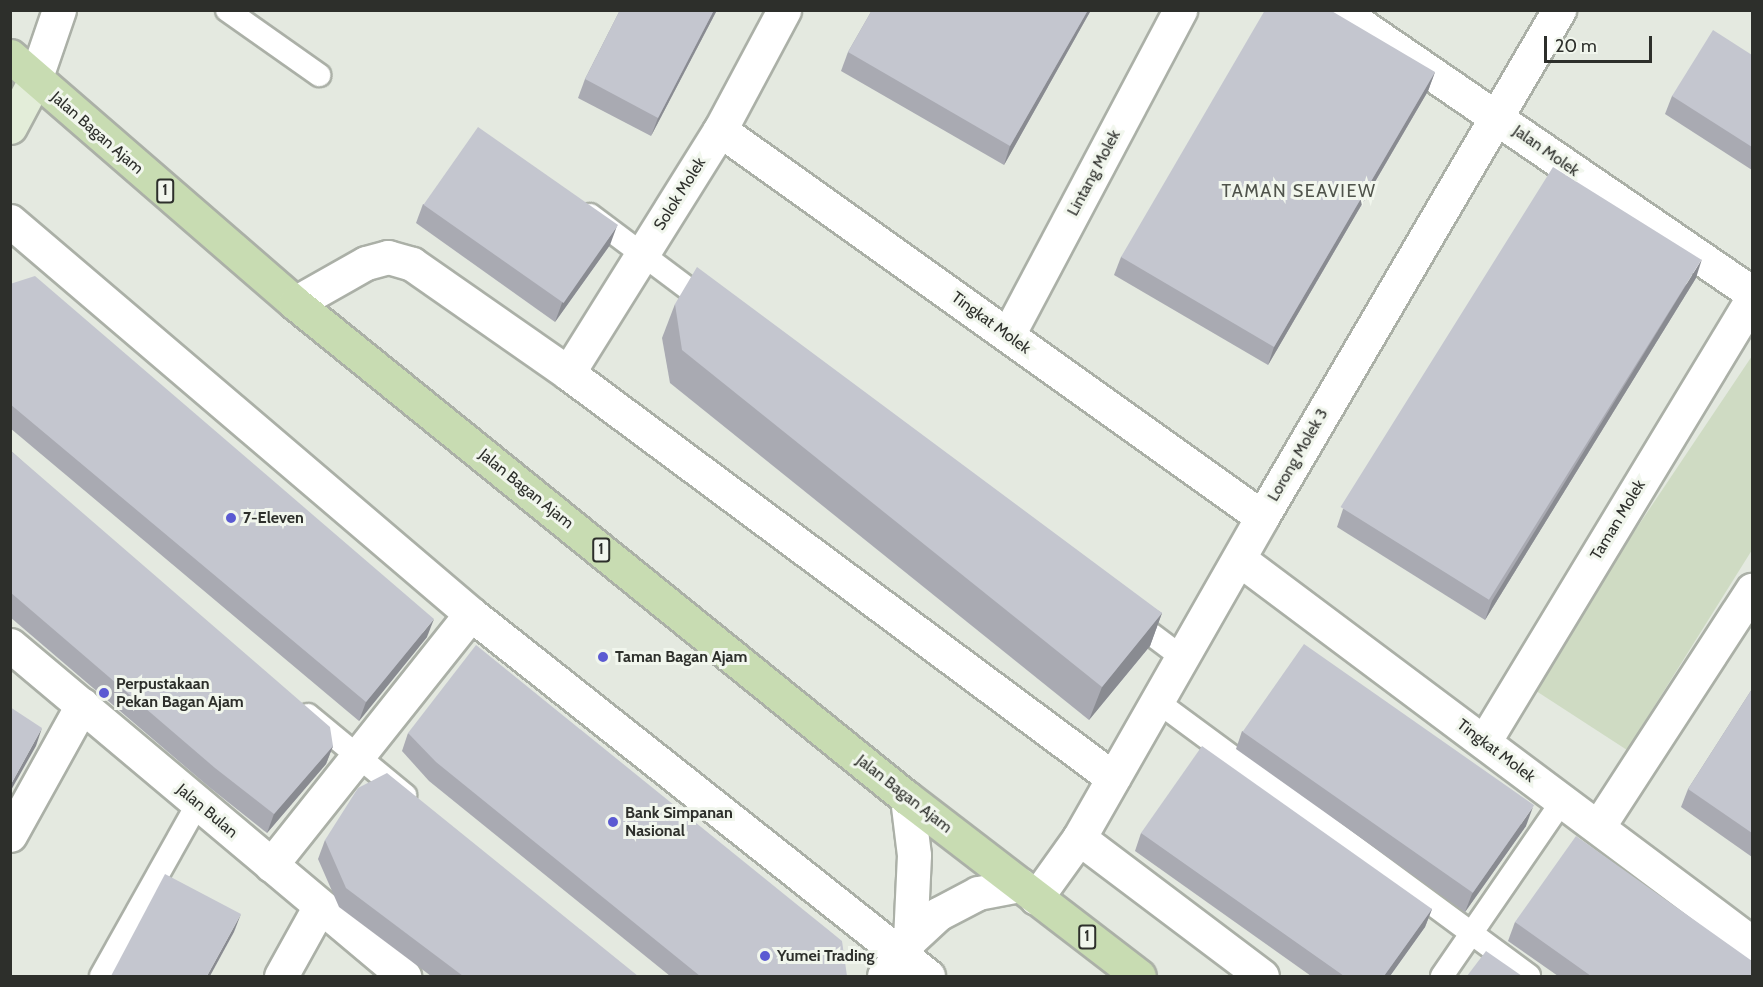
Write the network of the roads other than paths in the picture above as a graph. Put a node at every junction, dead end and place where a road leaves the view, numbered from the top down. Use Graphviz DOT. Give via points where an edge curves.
graph roads {
  1 [pos="59,10"];
  2 [pos="227,10"];
  3 [pos="784,10"];
  4 [pos="1180,10"];
  5 [pos="1339,10"];
  6 [pos="1559,10"];
  7 [pos="10,57"];
  8 [pos="319,75"];
  9 [pos="35,80"];
  10 [pos="1496,116"];
  11 [pos="10,127"];
  12 [pos="720,130"];
  13 [pos="570,200"];
  14 [pos="10,221"];
  15 [pos="641,254"];
  16 [pos="1752,293"];
  17 [pos="1752,299"];
  18 [pos="295,303"];
  19 [pos="727,318"];
  20 [pos="1008,335"];
  21 [pos="568,373"];
  22 [pos="1262,517"];
  23 [pos="1239,559"];
  24 [pos="1752,590"];
  25 [pos="1116,608"];
  26 [pos="471,614"];
  27 [pos="10,645"];
  28 [pos="1183,658"];
  29 [pos="1158,702"];
  30 [pos="295,704"];
  31 [pos="82,705"];
  32 [pos="1484,742"];
  33 [pos="358,757"];
  34 [pos="1113,778"];
  35 [pos="907,798"];
  36 [pos="1563,800"];
  37 [pos="198,803"];
  38 [pos="422,808"];
  39 [pos="1598,826"];
  40 [pos="10,835"];
  41 [pos="1079,838"];
  42 [pos="271,865"];
  43 [pos="1028,892"];
  44 [pos="320,906"];
  45 [pos="1471,934"];
  46 [pos="1752,943"];
  47 [pos="898,957"];
  48 [pos="101,976"];
  49 [pos="281,976"];
  50 [pos="404,976"];
  51 [pos="928,976"];
  52 [pos="1139,976"];
  53 [pos="1262,976"];
  54 [pos="1442,976"];
  55 [pos="1529,976"];
  1 -- 9 [label="street"];
  2 -- 8 [label="lane"];
  3 -- 12 [label="street, Solok Molek"];
  4 -- 20 [label="street, Lintang Molek"];
  5 -- 10 [label="street, Jalan Molek"];
  6 -- 10 [label="street, Lorong Molek 3"];
  7 -- 9 [label="main road, 1"];
  9 -- 11 [label="street"];
  9 -- 18 [label="main road, Jalan Bagan Ajam / 1"];
  10 -- 16 [label="street, Jalan Molek"];
  10 -- 22 [label="street, Lorong Molek 3"];
  12 -- 15 [label="street, Solok Molek"];
  12 -- 20 [label="street, Tingkat Molek"];
  13 -- 15 [label="lane"];
  14 -- 26 [label="street"];
  15 -- 19 [label="lane"];
  15 -- 21 [label="street, Solok Molek"];
  17 -- 32 [label="street, Taman Molek"];
  18 -- 21 [label="street" via="366,263 388,257 412,264"];
  18 -- 35 [label="main road, Jalan Bagan Ajam / 1"];
  20 -- 22 [label="street, Tingkat Molek"];
  21 -- 34 [label="street"];
  22 -- 23 [label="street, Lorong Molek 3"];
  23 -- 28 [label="street, Lorong Molek 3"];
  23 -- 32 [label="street, Tingkat Molek"];
  24 -- 39 [label="street"];
  25 -- 28 [label="lane"];
  26 -- 33 [label="street"];
  26 -- 47 [label="street"];
  27 -- 31 [label="street, Jalan Bulan"];
  28 -- 29 [label="street, Lorong Molek 3"];
  29 -- 34 [label="street, Lorong Molek 3"];
  29 -- 45 [label="lane"];
  30 -- 33 [label="lane"];
  31 -- 37 [label="street, Jalan Bulan"];
  31 -- 40 [label="street"];
  32 -- 36 [label="street, Tingkat Molek"];
  33 -- 38 [label="lane"];
  33 -- 42 [label="street"];
  34 -- 41 [label="street, Lorong Molek 3"];
  35 -- 43 [label="main road, Jalan Bagan Ajam / 1"];
  35 -- 47 [label="street" via="914,855"];
  36 -- 39 [label="street, Tingkat Molek"];
  36 -- 45 [label="lane"];
  37 -- 42 [label="street, Jalan Bulan"];
  37 -- 48 [label="lane"];
  39 -- 46 [label="street, Tingkat Molek"];
  41 -- 43 [label="street, Lorong Molek 3"];
  41 -- 53 [label="street"];
  42 -- 44 [label="street, Jalan Bulan"];
  43 -- 47 [label="street" via="978,893 938,914"];
  43 -- 52 [label="main road, Jalan Bagan Ajam / 1"];
  44 -- 49 [label="street"];
  44 -- 50 [label="street, Jalan Bulan"];
  45 -- 54 [label="lane"];
  45 -- 55 [label="lane"];
  47 -- 51 [label="street"];
}
